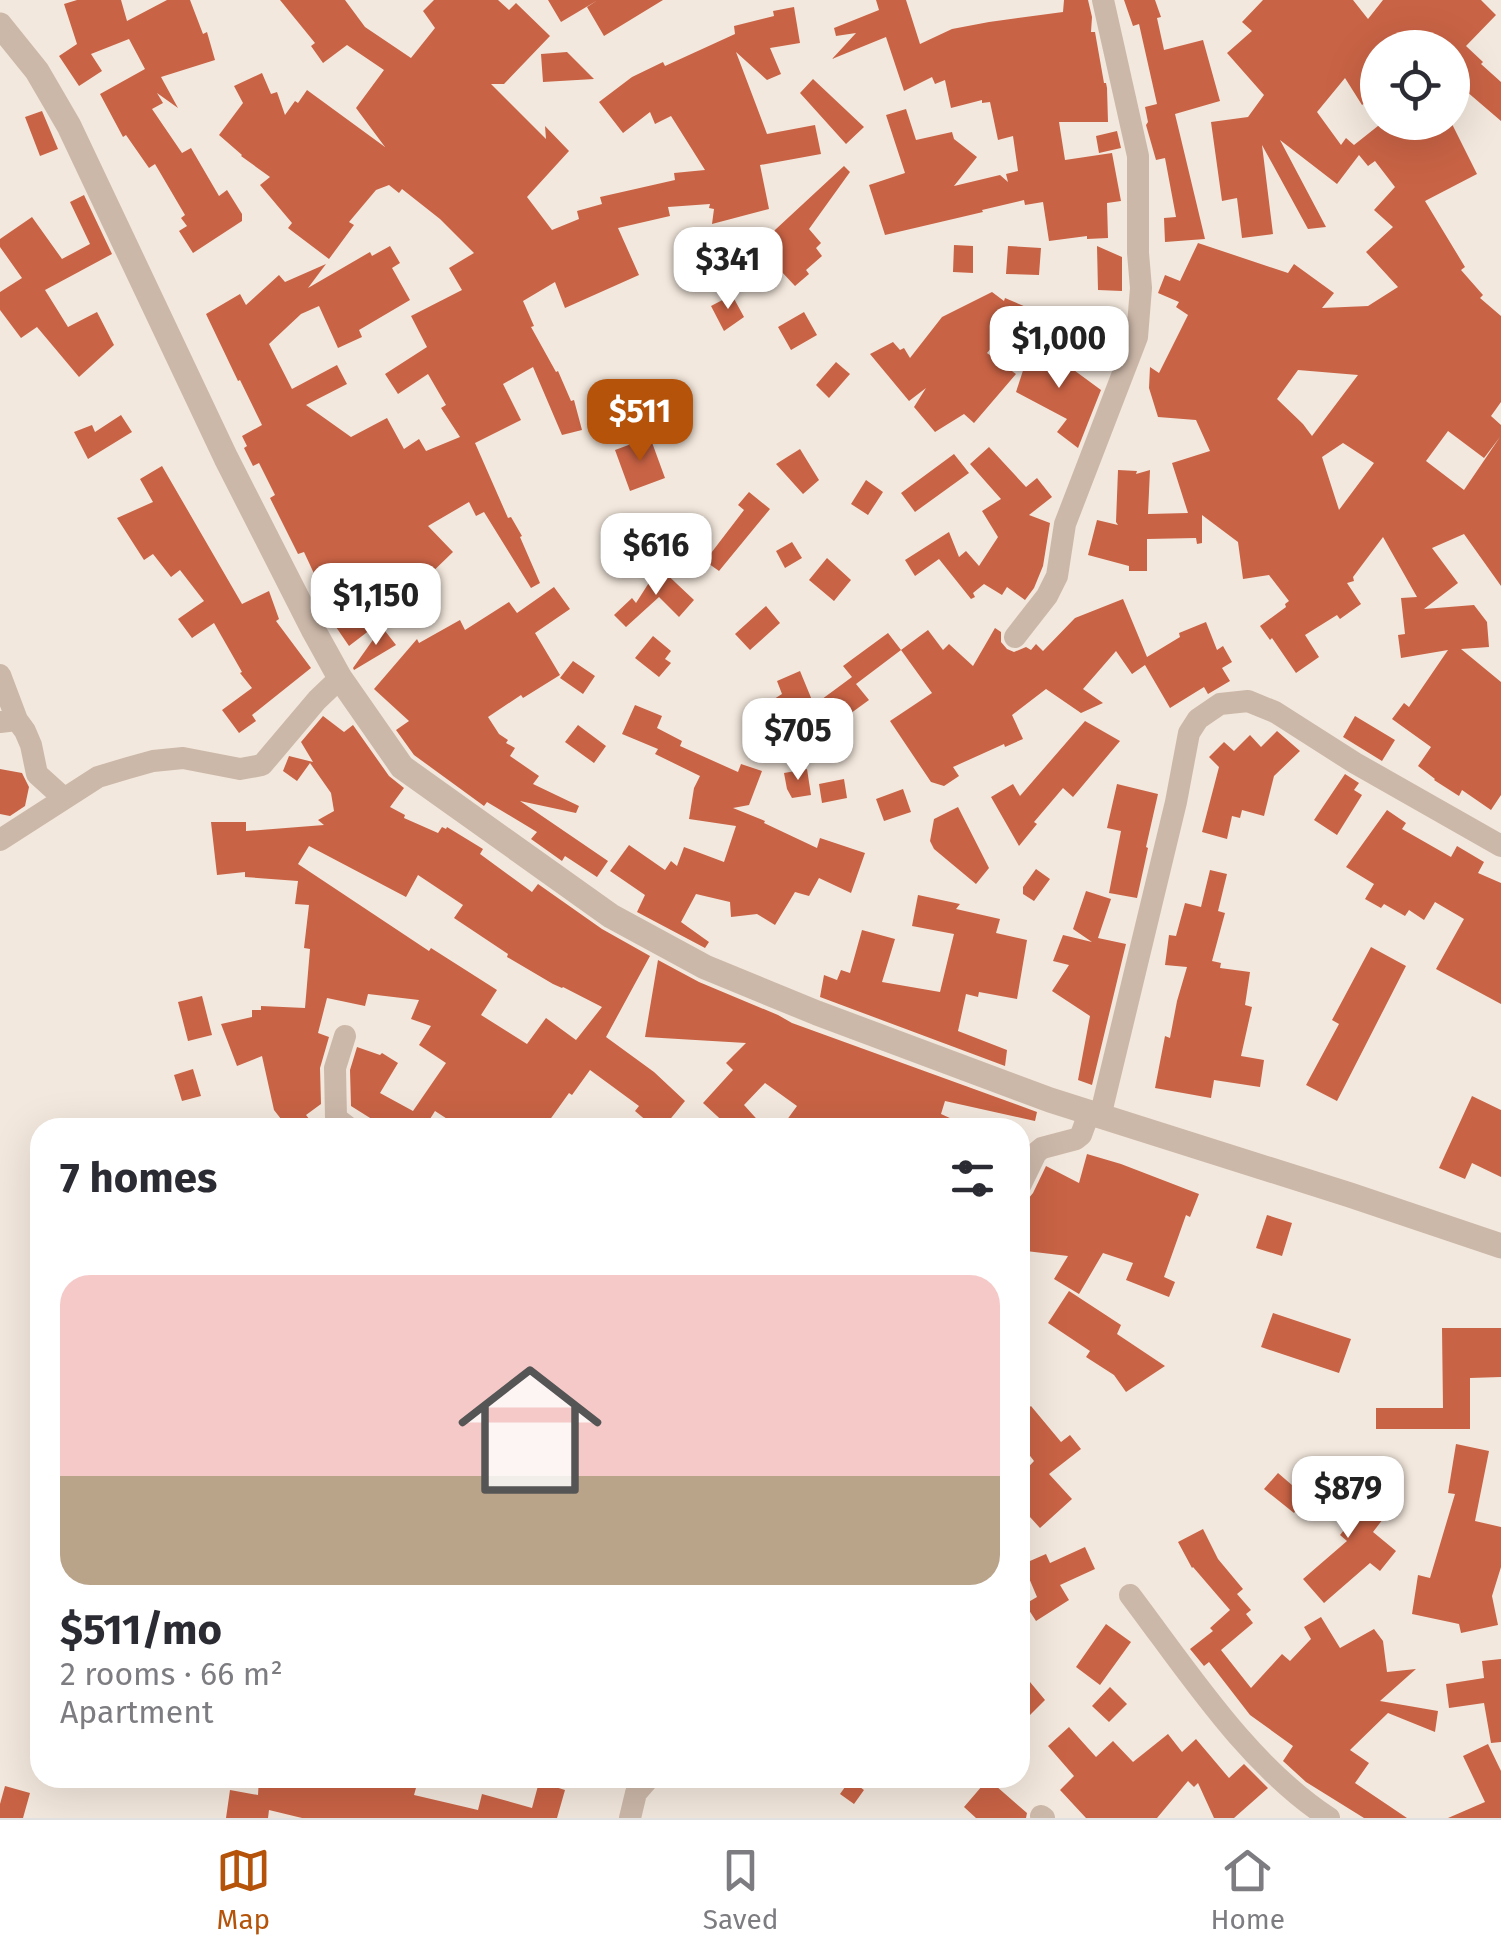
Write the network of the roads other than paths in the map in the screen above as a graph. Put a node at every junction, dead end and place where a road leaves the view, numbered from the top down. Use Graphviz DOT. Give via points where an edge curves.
graph roads {
  1 [pos="1102,0"];
  2 [pos="0,25"];
  3 [pos="1015,636"];
  4 [pos="0,676"];
  5 [pos="340,678"];
  6 [pos="8,721"];
  7 [pos="62,799"];
  8 [pos="0,840"];
  9 [pos="1501,846"];
  10 [pos="345,1036"];
  11 [pos="1094,1115"];
  12 [pos="336,1118"];
  13 [pos="1030,1165"];
  14 [pos="1501,1246"];
  15 [pos="1130,1596"];
  16 [pos="641,1788"];
  17 [pos="630,1818"];
  18 [pos="1330,1818"];
  1 -- 3 [label="street" via="1138,156 1137,337 1065,524 1057,576"];
  2 -- 5 [label="street" via="69,126 226,458"];
  4 -- 6 [label="street"];
  5 -- 7 [label="street" via="262,765 153,761 98,776"];
  5 -- 11 [label="street" via="402,766 611,916 705,967"];
  6 -- 7 [label="street" via="25,731 37,774"];
  7 -- 8 [label="street"];
  9 -- 11 [label="street" via="1274,712 1248,701 1209,711 1186,744"];
  10 -- 12 [label="street" via="334,1068"];
  11 -- 13 [label="street" via="1076,1139 1042,1148"];
  11 -- 14 [label="street"];
  15 -- 18 [label="street" via="1260,1760"];
  16 -- 17 [label="street"];
}
